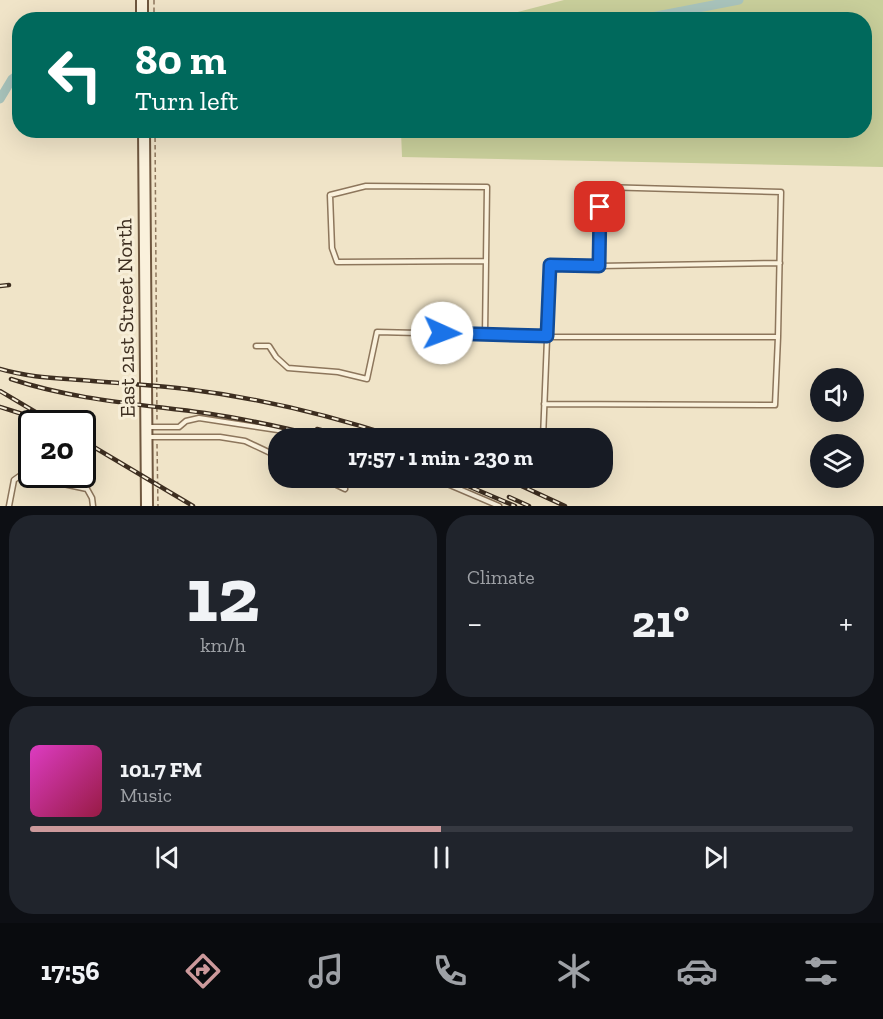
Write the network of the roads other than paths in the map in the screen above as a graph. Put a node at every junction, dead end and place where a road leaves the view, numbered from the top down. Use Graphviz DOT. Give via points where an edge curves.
graph roads {
  1 [pos="144,138"];
  2 [pos="486,261"];
  3 [pos="780,263"];
  4 [pos="599,266"];
  5 [pos="486,335"];
  6 [pos="547,336"];
  7 [pos="778,337"];
  8 [pos="256,346"];
  9 [pos="544,404"];
  10 [pos="268,428"];
  11 [pos="543,428"];
  12 [pos="152,432"];
  13 [pos="268,452"];
  14 [pos="457,488"];
  15 [pos="9,506"];
  16 [pos="93,506"];
  17 [pos="147,506"];
  18 [pos="500,506"];
  1 -- 12 [label="main road, East 21st Street North"];
  2 -- 2 [label="lane" via="488,187 366,186 330,195 337,262"];
  2 -- 5 [label="lane"];
  3 -- 4 [label="lane"];
  3 -- 4 [label="lane" via="782,192 600,187"];
  3 -- 7 [label="lane"];
  4 -- 6 [label="lane" via="550,265"];
  5 -- 6 [label="lane"];
  5 -- 8 [label="lane" via="377,332 367,379 288,368 269,346"];
  6 -- 7 [label="lane"];
  6 -- 9 [label="lane"];
  7 -- 9 [label="lane" via="776,405"];
  9 -- 11 [label="lane"];
  10 -- 12 [label="lane" via="199,418 179,428"];
  12 -- 13 [label="lane" via="245,441"];
  12 -- 17 [label="main road, East 21st Street North"];
  14 -- 18 [label="lane"];
  15 -- 16 [label="lane" via="14,480 28,475 87,489"];
}
